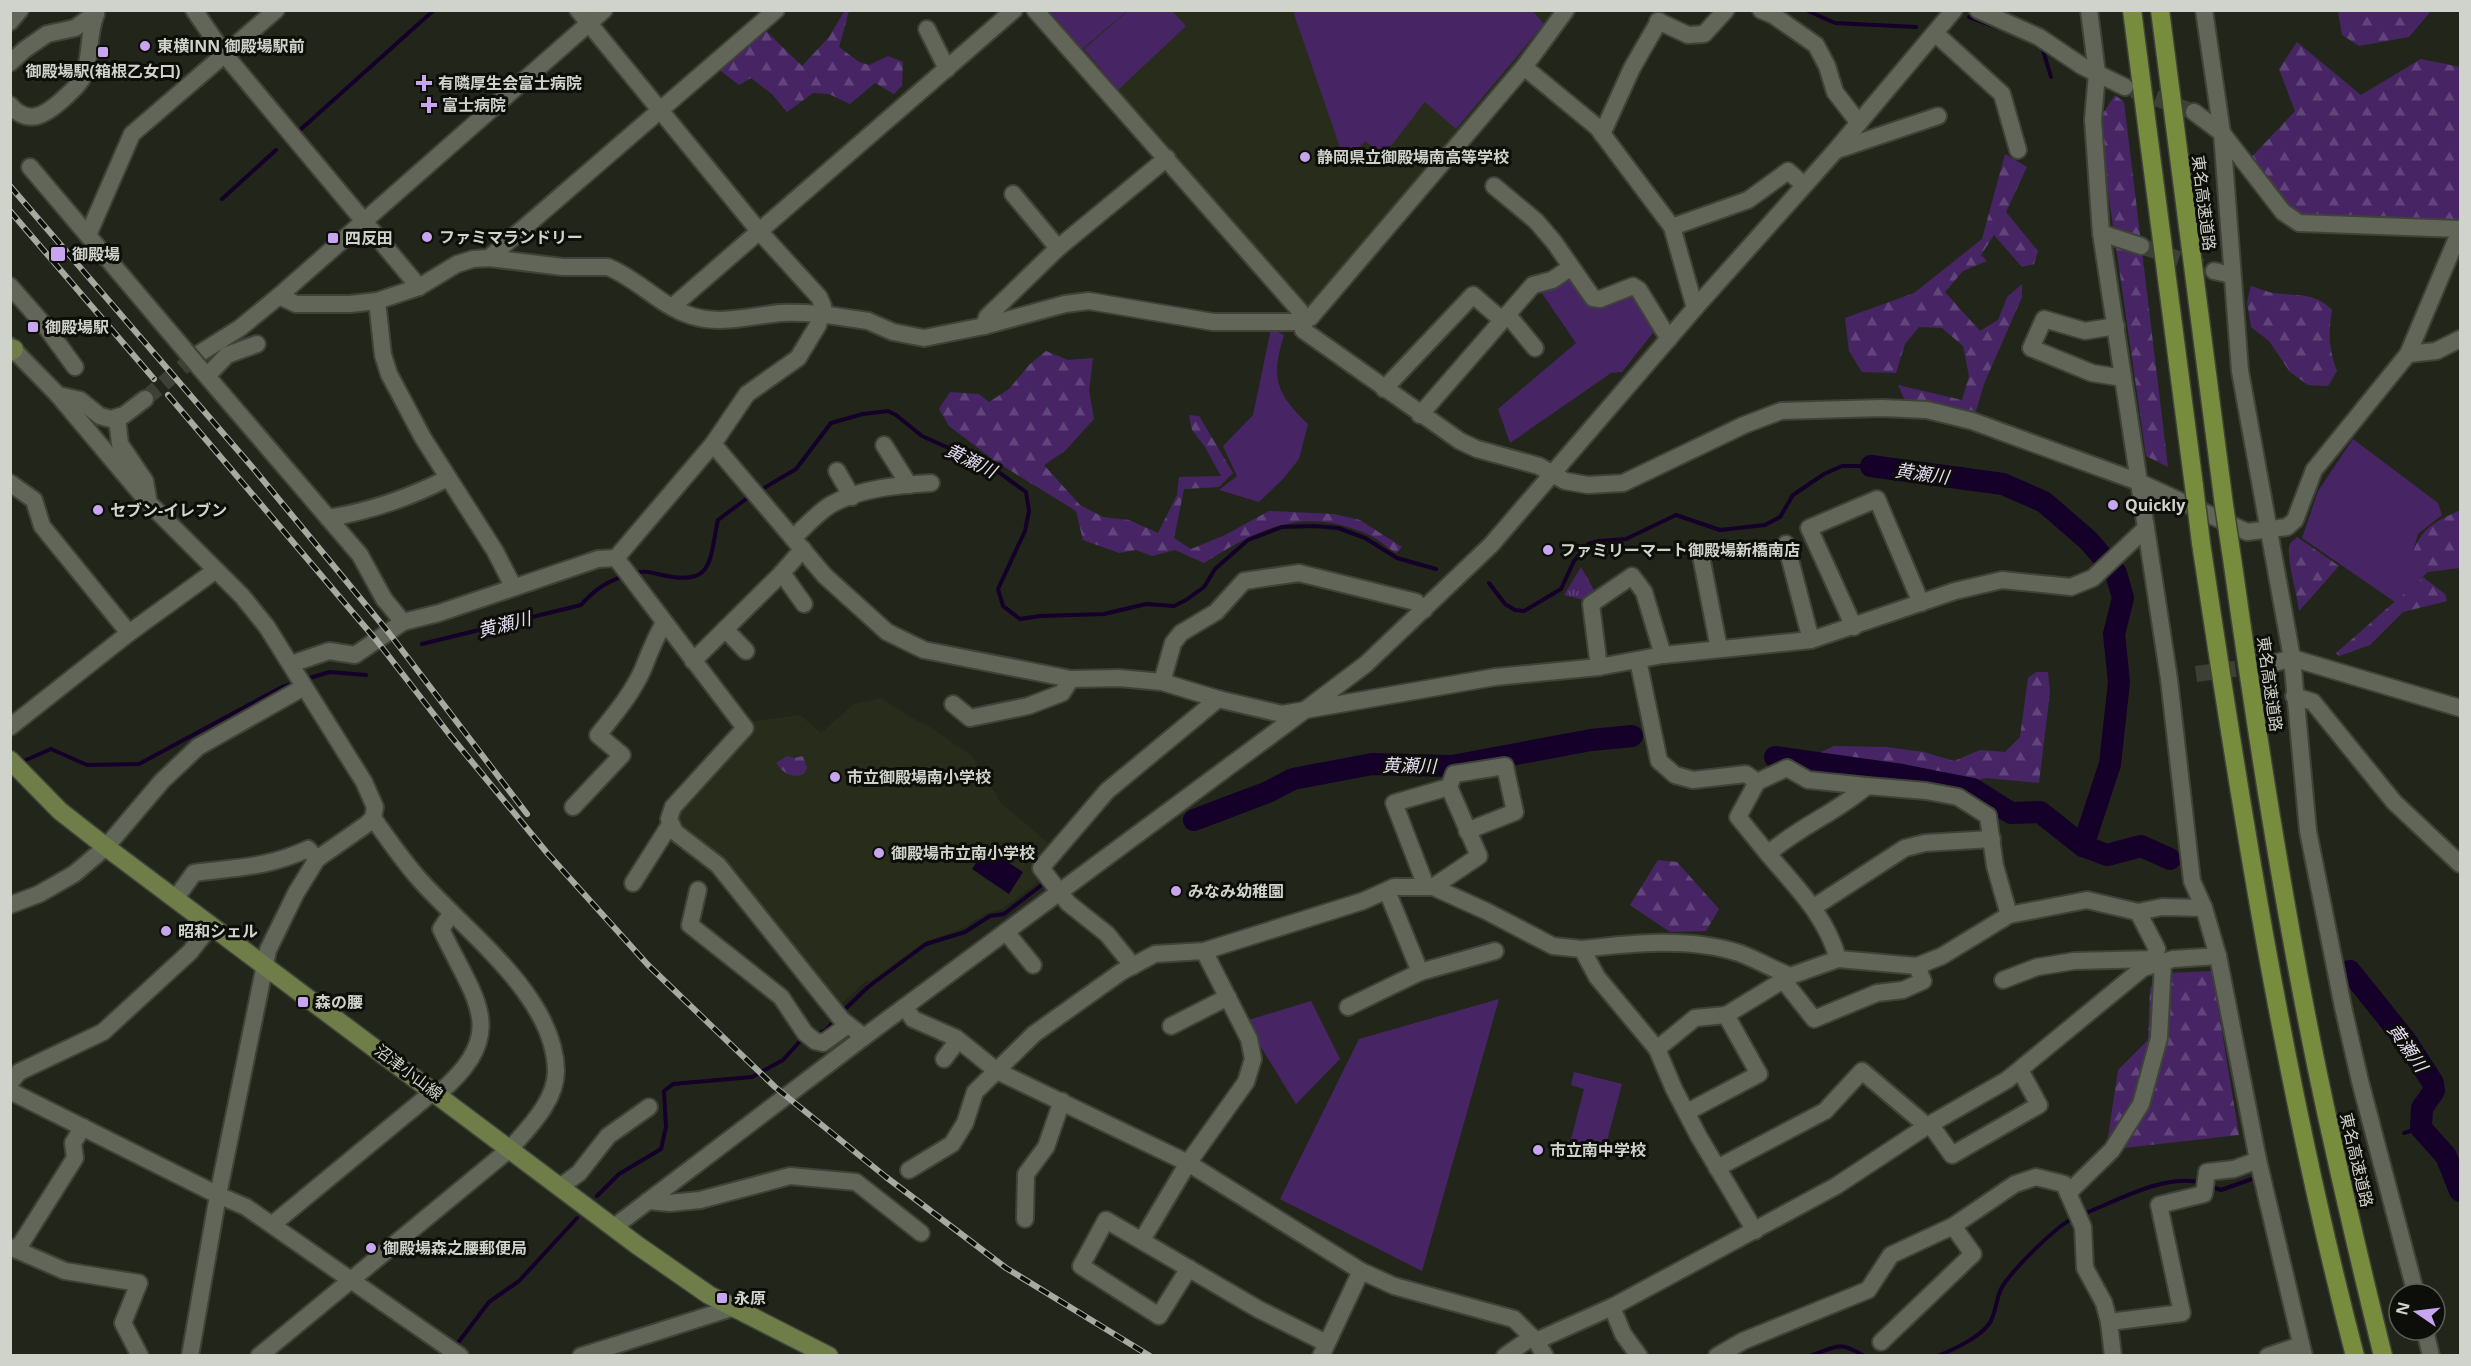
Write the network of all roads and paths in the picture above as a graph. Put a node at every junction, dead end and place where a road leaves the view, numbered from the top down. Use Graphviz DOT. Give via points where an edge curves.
graph roads {
  1 [pos="20,10"];
  2 [pos="194,10"];
  3 [pos="276,10"];
  4 [pos="578,10"];
  5 [pos="604,10"];
  6 [pos="776,10"];
  7 [pos="1014,10"];
  8 [pos="1035,10"];
  9 [pos="1566,10"];
  10 [pos="1726,10"];
  11 [pos="1761,10"];
  12 [pos="1954,10"];
  13 [pos="1978,10"];
  14 [pos="2089,10"];
  15 [pos="2132,10"];
  16 [pos="2160,10"];
  17 [pos="2204,10"];
  18 [pos="98,12"];
  19 [pos="10,22"];
  20 [pos="589,24"];
  21 [pos="927,29"];
  22 [pos="64,31"];
  23 [pos="1936,34"];
  24 [pos="225,55"];
  25 [pos="10,63"];
  26 [pos="87,63"];
  27 [pos="1524,67"];
  28 [pos="947,69"];
  29 [pos="2097,73"];
  30 [pos="2125,87"];
  31 [pos="10,105"];
  32 [pos="659,111"];
  33 [pos="2194,112"];
  34 [pos="1938,116"];
  35 [pos="1859,123"];
  36 [pos="2222,133"];
  37 [pos="1602,134"];
  38 [pos="1836,150"];
  39 [pos="2018,150"];
  40 [pos="1167,158"];
  41 [pos="30,167"];
  42 [pos="1804,185"];
  43 [pos="1494,186"];
  44 [pos="1013,194"];
  45 [pos="366,221"];
  46 [pos="1672,227"];
  47 [pos="2460,230"];
  48 [pos="759,231"];
  49 [pos="2101,233"];
  50 [pos="88,235"];
  51 [pos="2141,246"];
  52 [pos="1058,248"];
  53 [pos="489,258"];
  54 [pos="1570,268"];
  55 [pos="2214,271"];
  56 [pos="2232,275"];
  57 [pos="10,286"];
  58 [pos="419,286"];
  59 [pos="279,296"];
  60 [pos="377,301"];
  61 [pos="672,307"];
  62 [pos="1695,308"];
  63 [pos="821,314"];
  64 [pos="1504,317"];
  65 [pos="1301,322"];
  66 [pos="984,326"];
  67 [pos="2116,326"];
  68 [pos="228,336"];
  69 [pos="1669,339"];
  70 [pos="2460,340"];
  71 [pos="257,344"];
  72 [pos="1535,348"];
  73 [pos="12,349"];
  74 [pos="236,352"];
  75 [pos="2408,354"];
  76 [pos="196,362"];
  77 [pos="75,367"];
  78 [pos="2123,378"];
  79 [pos="1384,388"];
  80 [pos="64,397"];
  81 [pos="145,399"];
  82 [pos="1420,415"];
  83 [pos="117,418"];
  84 [pos="713,444"];
  85 [pos="884,445"];
  86 [pos="837,471"];
  87 [pos="1552,474"];
  88 [pos="448,478"];
  89 [pos="2139,482"];
  90 [pos="10,483"];
  91 [pos="931,483"];
  92 [pos="909,484"];
  93 [pos="852,497"];
  94 [pos="148,502"];
  95 [pos="328,518"];
  96 [pos="2146,528"];
  97 [pos="2269,530"];
  98 [pos="798,543"];
  99 [pos="1786,544"];
  100 [pos="1700,551"];
  101 [pos="619,562"];
  102 [pos="216,570"];
  103 [pos="782,573"];
  104 [pos="513,586"];
  105 [pos="1921,603"];
  106 [pos="804,604"];
  107 [pos="1425,610"];
  108 [pos="403,622"];
  109 [pos="664,623"];
  110 [pos="1854,627"];
  111 [pos="725,629"];
  112 [pos="129,633"];
  113 [pos="1810,640"];
  114 [pos="1719,649"];
  115 [pos="746,651"];
  116 [pos="1663,655"];
  117 [pos="2292,658"];
  118 [pos="1638,660"];
  119 [pos="693,661"];
  120 [pos="2271,664"];
  121 [pos="1599,667"];
  122 [pos="293,668"];
  123 [pos="1071,678"];
  124 [pos="1162,681"];
  125 [pos="304,687"];
  126 [pos="2294,696"];
  127 [pos="1218,699"];
  128 [pos="953,704"];
  129 [pos="2460,708"];
  130 [pos="1305,710"];
  131 [pos="10,727"];
  132 [pos="10,760"];
  133 [pos="1756,782"];
  134 [pos="1867,786"];
  135 [pos="1449,787"];
  136 [pos="573,807"];
  137 [pos="373,818"];
  138 [pos="671,823"];
  139 [pos="1467,831"];
  140 [pos="1992,839"];
  141 [pos="106,847"];
  142 [pos="1768,854"];
  143 [pos="317,859"];
  144 [pos="2460,864"];
  145 [pos="633,883"];
  146 [pos="1429,887"];
  147 [pos="698,890"];
  148 [pos="1387,891"];
  149 [pos="1060,892"];
  150 [pos="175,899"];
  151 [pos="10,905"];
  152 [pos="1814,908"];
  153 [pos="2204,908"];
  154 [pos="2138,912"];
  155 [pos="451,914"];
  156 [pos="2008,915"];
  157 [pos="211,925"];
  158 [pos="1006,932"];
  159 [pos="1582,949"];
  160 [pos="1204,951"];
  161 [pos="1495,951"];
  162 [pos="2218,956"];
  163 [pos="1838,959"];
  164 [pos="2163,962"];
  165 [pos="264,964"];
  166 [pos="1033,965"];
  167 [pos="1133,966"];
  168 [pos="1917,966"];
  169 [pos="1420,972"];
  170 [pos="1786,978"];
  171 [pos="2003,980"];
  172 [pos="1228,998"];
  173 [pos="905,1007"];
  174 [pos="1348,1007"];
  175 [pos="1726,1016"];
  176 [pos="841,1018"];
  177 [pos="1171,1026"];
  178 [pos="864,1036"];
  179 [pos="958,1040"];
  180 [pos="1658,1048"];
  181 [pos="944,1059"];
  182 [pos="2020,1070"];
  183 [pos="997,1071"];
  184 [pos="10,1083"];
  185 [pos="10,1091"];
  186 [pos="436,1092"];
  187 [pos="1062,1101"];
  188 [pos="649,1107"];
  189 [pos="1687,1112"];
  190 [pos="1928,1125"];
  191 [pos="82,1127"];
  192 [pos="511,1148"];
  193 [pos="2258,1160"];
  194 [pos="1188,1163"];
  195 [pos="1717,1168"];
  196 [pos="909,1170"];
  197 [pos="560,1187"];
  198 [pos="2068,1193"];
  199 [pos="218,1196"];
  200 [pos="648,1201"];
  201 [pos="1025,1218"];
  202 [pos="273,1224"];
  203 [pos="1953,1226"];
  204 [pos="614,1227"];
  205 [pos="1755,1231"];
  206 [pos="921,1233"];
  207 [pos="1142,1240"];
  208 [pos="14,1249"];
  209 [pos="1189,1269"];
  210 [pos="1361,1271"];
  211 [pos="351,1280"];
  212 [pos="2413,1282"];
  213 [pos="1612,1307"];
  214 [pos="732,1308"];
  215 [pos="2109,1322"];
  216 [pos="1881,1342"];
  217 [pos="1538,1345"];
  218 [pos="1324,1350"];
  219 [pos="2302,1350"];
  220 [pos="819,1354"];
  221 [pos="140,1356"];
  222 [pos="190,1356"];
  223 [pos="259,1356"];
  224 [pos="459,1356"];
  225 [pos="581,1356"];
  226 [pos="1506,1356"];
  227 [pos="1639,1356"];
  228 [pos="1717,1356"];
  229 [pos="2113,1356"];
  230 [pos="2268,1356"];
  231 [pos="2355,1356"];
  232 [pos="2384,1356"];
  1 -- 19 [label="street"];
  2 -- 24 [label="street"];
  3 -- 24 [label="street"];
  4 -- 20 [label="street"];
  5 -- 20 [label="street"];
  6 -- 32 [label="street"];
  7 -- 28 [label="street"];
  8 -- 40 [label="street"];
  9 -- 27 [label="street"];
  10 -- 37 [label="street" via="1704,34 1688,35 1659,21"];
  11 -- 35 [label="street" via="1816,45 1835,92"];
  12 -- 23 [label="street"];
  13 -- 29 [label="street" via="2039,37"];
  14 -- 29 [label="street"];
  15 -- 231 [label="highway, bridge" via="2201,543 2246,836 2277,1013"];
  16 -- 232 [label="highway, 東名高速道路, bridge" via="2257,732 2306,1013"];
  17 -- 36 [label="street"];
  18 -- 22 [label="street"];
  18 -- 26 [label="street" via="90,26"];
  20 -- 32 [label="street"];
  20 -- 45 [label="street"];
  21 -- 28 [label="street"];
  22 -- 25 [label="street" via="46,34"];
  22 -- 26 [label="street" via="80,45"];
  23 -- 35 [label="street"];
  23 -- 39 [label="street" via="2002,94"];
  24 -- 45 [label="street"];
  24 -- 50 [label="street" via="132,134"];
  26 -- 31 [label="street" via="78,86 46,114 36,118 25,116"];
  27 -- 37 [label="street"];
  27 -- 65 [label="street" via="1310,318"];
  28 -- 48 [label="street"];
  29 -- 30 [label="street"];
  29 -- 49 [label="street" via="2093,120"];
  32 -- 48 [label="street"];
  32 -- 53 [label="street"];
  33 -- 36 [label="street"];
  34 -- 38 [label="street"];
  35 -- 38 [label="street"];
  36 -- 47 [label="street" via="2283,212 2299,223"];
  36 -- 56 [label="street"];
  37 -- 46 [label="street"];
  38 -- 42 [label="street"];
  40 -- 52 [label="street"];
  40 -- 65 [label="street" via="1300,311"];
  41 -- 50 [label="street"];
  42 -- 46 [label="street" via="1788,171 1748,200"];
  42 -- 62 [label="street"];
  43 -- 54 [label="street" via="1536,221"];
  44 -- 52 [label="street"];
  45 -- 58 [label="street"];
  45 -- 59 [label="street"];
  46 -- 62 [label="street"];
  47 -- 75 [label="street"];
  48 -- 61 [label="street"];
  48 -- 63 [label="street" via="819,297"];
  49 -- 51 [label="street"];
  49 -- 67 [label="street"];
  50 -- 76 [label="street"];
  52 -- 66 [label="street" via="987,317"];
  53 -- 58 [label="street" via="458,264"];
  53 -- 61 [label="street" via="531,265 608,267"];
  54 -- 64 [label="street" via="1552,280 1533,285"];
  54 -- 69 [label="street" via="1593,298 1633,286 1639,290"];
  55 -- 56 [label="street"];
  56 -- 97 [label="street" via="2240,371"];
  57 -- 77 [label="street"];
  58 -- 60 [label="street"];
  59 -- 60 [label="street" via="296,304"];
  59 -- 68 [label="street"];
  60 -- 88 [label="street" via="389,374"];
  61 -- 63 [label="street" via="693,316 722,321 782,313"];
  62 -- 69 [label="street"];
  63 -- 66 [label="street" via="868,321 893,332 924,338"];
  63 -- 84 [label="street" via="798,358 747,394"];
  64 -- 72 [label="street"];
  64 -- 79 [label="street" via="1473,295"];
  64 -- 82 [label="street"];
  65 -- 66 [label="street" via="1213,322 1089,301"];
  65 -- 79 [label="street" via="1303,330"];
  67 -- 78 [label="street"];
  67 -- 78 [label="street" via="2085,331 2044,319 2031,348 2092,373"];
  68 -- 74 [label="street"];
  68 -- 76 [label="street"];
  69 -- 87 [label="street"];
  70 -- 75 [label="street" via="2436,351"];
  71 -- 74 [label="street"];
  73 -- 80 [label="street"];
  74 -- 76 [label="street"];
  75 -- 97 [label="street" via="2314,470 2295,520 2287,527"];
  76 -- 95 [label="street"];
  78 -- 89 [label="street"];
  79 -- 82 [label="street"];
  80 -- 83 [label="street" via="80,400 100,416"];
  80 -- 94 [label="street"];
  81 -- 83 [label="street"];
  82 -- 87 [label="street" via="1460,441 1539,466"];
  83 -- 94 [label="street" via="120,444 145,481"];
  84 -- 98 [label="street"];
  84 -- 101 [label="street"];
  85 -- 92 [label="street"];
  86 -- 93 [label="street"];
  87 -- 89 [label="street" via="1588,485 1623,483 1781,411 1882,408 1927,410 1972,421"];
  87 -- 107 [label="street" via="1491,545"];
  88 -- 95 [label="street" via="393,503"];
  88 -- 104 [label="street"];
  89 -- 96 [label="street"];
  89 -- 97 [label="street" via="2247,532"];
  90 -- 112 [label="street" via="34,500 42,526"];
  91 -- 92 [label="street"];
  92 -- 93 [label="street"];
  93 -- 98 [label="street" via="831,505"];
  94 -- 102 [label="street"];
  95 -- 108 [label="street" via="360,555 384,598"];
  96 -- 105 [label="street" via="2093,578 2071,586 2002,580"];
  96 -- 153 [label="street" via="2169,679 2192,881"];
  97 -- 117 [label="street"];
  98 -- 103 [label="street"];
  98 -- 123 [label="street" via="825,576 902,641 924,650"];
  99 -- 113 [label="street"];
  100 -- 114 [label="street"];
  101 -- 104 [label="street" via="598,558"];
  101 -- 109 [label="street"];
  102 -- 112 [label="street"];
  102 -- 122 [label="street" via="242,596"];
  103 -- 106 [label="street"];
  103 -- 111 [label="street"];
  104 -- 108 [label="street"];
  105 -- 110 [label="street"];
  105 -- 110 [label="street" via="1877,499 1809,528"];
  107 -- 124 [label="street" via="1416,602 1299,573 1244,581 1216,612 1180,633 1173,643"];
  107 -- 130 [label="street" via="1366,664"];
  108 -- 122 [label="street" via="356,655 329,651"];
  109 -- 119 [label="street"];
  109 -- 136 [label="street" via="620,708 598,735 622,755"];
  110 -- 113 [label="street"];
  111 -- 115 [label="street"];
  111 -- 119 [label="street"];
  112 -- 131 [label="street"];
  113 -- 114 [label="street"];
  114 -- 116 [label="street"];
  116 -- 118 [label="street"];
  116 -- 121 [label="street" via="1644,592 1632,576 1591,604"];
  117 -- 120 [label="street"];
  117 -- 126 [label="street"];
  117 -- 129 [label="street"];
  118 -- 121 [label="street"];
  118 -- 133 [label="street" via="1659,761 1675,775 1693,780 1746,774"];
  119 -- 138 [label="street" via="745,728 673,807"];
  121 -- 130 [label="street" via="1495,677"];
  122 -- 125 [label="street"];
  123 -- 124 [label="street"];
  123 -- 128 [label="street" via="1062,693 1028,706 970,718"];
  124 -- 127 [label="street"];
  125 -- 137 [label="street" via="364,782 375,807"];
  125 -- 141 [label="street" via="198,747 162,781"];
  126 -- 144 [label="street" via="2313,702 2394,802"];
  126 -- 212 [label="street" via="2308,831 2343,1007"];
  127 -- 130 [label="street" via="1282,714"];
  127 -- 149 [label="street" via="1107,790 1041,868"];
  130 -- 149 [label="street"];
  132 -- 141 [label="main road, 沼津小山線" via="60,811"];
  133 -- 134 [label="street" via="1787,768 1808,780"];
  133 -- 142 [label="street" via="1738,817"];
  134 -- 140 [label="street" via="1958,797 1989,816"];
  134 -- 142 [label="street"];
  135 -- 139 [label="street"];
  135 -- 139 [label="street" via="1454,774 1505,766 1515,812"];
  135 -- 146 [label="street" via="1394,803"];
  137 -- 143 [label="street"];
  137 -- 155 [label="street"];
  138 -- 145 [label="street"];
  138 -- 176 [label="street" via="675,831 718,865"];
  139 -- 146 [label="street" via="1479,856"];
  140 -- 152 [label="street" via="1905,848"];
  140 -- 156 [label="street"];
  141 -- 150 [label="main road, 沼津小山線"];
  141 -- 151 [label="street" via="74,874"];
  142 -- 152 [label="street"];
  143 -- 150 [label="street" via="308,849 261,866 194,873"];
  143 -- 165 [label="street" via="296,893"];
  146 -- 148 [label="street" via="1394,887"];
  146 -- 159 [label="street" via="1553,946"];
  147 -- 176 [label="street" via="690,925 780,998 805,1033 823,1043"];
  148 -- 160 [label="street"];
  148 -- 169 [label="street"];
  149 -- 158 [label="street"];
  149 -- 167 [label="street" via="1107,934"];
  150 -- 157 [label="main road, 沼津小山線"];
  152 -- 163 [label="street" via="1832,938"];
  153 -- 154 [label="street" via="2162,907"];
  153 -- 162 [label="street"];
  154 -- 156 [label="street" via="2087,900"];
  154 -- 171 [label="street" via="2157,949 2153,959 2074,961 2037,967"];
  155 -- 186 [label="street" via="441,929 481,1014 482,1033 474,1055"];
  155 -- 192 [label="street" via="532,999 553,1050 556,1072 550,1095 531,1126"];
  156 -- 168 [label="street" via="1942,956"];
  157 -- 165 [label="main road, 沼津小山線"];
  157 -- 184 [label="street" via="190,952 104,1032 19,1072"];
  158 -- 166 [label="street"];
  158 -- 173 [label="street"];
  159 -- 170 [label="street" via="1621,944 1702,945 1739,954"];
  159 -- 180 [label="street" via="1597,977"];
  160 -- 167 [label="street" via="1155,954"];
  160 -- 172 [label="street"];
  161 -- 169 [label="street"];
  162 -- 164 [label="street" via="2172,958"];
  162 -- 193 [label="street"];
  163 -- 168 [label="street"];
  163 -- 170 [label="street"];
  164 -- 182 [label="street" via="2144,968"];
  164 -- 198 [label="street" via="2159,1038 2141,1104 2112,1150"];
  165 -- 186 [label="main road, 沼津小山線"];
  165 -- 199 [label="street"];
  167 -- 183 [label="street" via="1034,1034"];
  168 -- 170 [label="street" via="1923,981 1903,990 1877,993 1814,1019"];
  169 -- 174 [label="street"];
  170 -- 175 [label="street"];
  172 -- 177 [label="street"];
  172 -- 194 [label="street" via="1249,1039 1253,1059 1246,1082"];
  173 -- 178 [label="street"];
  173 -- 179 [label="street" via="914,1018"];
  175 -- 180 [label="street" via="1695,1018"];
  175 -- 189 [label="street" via="1759,1074"];
  176 -- 178 [label="street"];
  178 -- 200 [label="street"];
  179 -- 181 [label="street"];
  179 -- 183 [label="street"];
  180 -- 189 [label="street"];
  182 -- 190 [label="street"];
  182 -- 190 [label="street" via="2039,1105 1952,1155"];
  183 -- 187 [label="street"];
  183 -- 196 [label="street" via="975,1092 965,1123 952,1144"];
  185 -- 191 [label="street"];
  186 -- 192 [label="main road, 沼津小山線"];
  186 -- 202 [label="street"];
  187 -- 194 [label="street"];
  187 -- 201 [label="street" via="1046,1147 1026,1174"];
  188 -- 197 [label="street" via="608,1136 579,1173"];
  189 -- 195 [label="street"];
  190 -- 195 [label="street" via="1862,1071 1824,1111"];
  190 -- 205 [label="street" via="1836,1186"];
  191 -- 199 [label="street"];
  191 -- 208 [label="street" via="72,1143 75,1158"];
  192 -- 197 [label="main road, 沼津小山線"];
  192 -- 211 [label="street"];
  193 -- 215 [label="street" via="2234,1169 2207,1172 2204,1194 2159,1205 2182,1313"];
  193 -- 219 [label="street"];
  194 -- 207 [label="street"];
  194 -- 210 [label="street"];
  195 -- 205 [label="street"];
  197 -- 204 [label="main road, 沼津小山線"];
  198 -- 203 [label="street" via="2064,1184 2036,1178 2015,1184"];
  198 -- 215 [label="street" via="2083,1227 2085,1268 2104,1303"];
  199 -- 202 [label="street"];
  199 -- 222 [label="street"];
  200 -- 204 [label="street"];
  200 -- 206 [label="street" via="700,1200 790,1176 856,1182"];
  202 -- 211 [label="street"];
  203 -- 216 [label="street" via="1973,1254"];
  203 -- 228 [label="street" via="1891,1255 1868,1290 1743,1341"];
  204 -- 214 [label="main road, 沼津小山線"];
  205 -- 213 [label="street"];
  207 -- 209 [label="street"];
  207 -- 209 [label="street" via="1106,1220 1081,1266 1160,1316"];
  208 -- 221 [label="street" via="65,1271 139,1283 123,1323"];
  209 -- 218 [label="street"];
  210 -- 217 [label="street" via="1394,1286 1514,1319"];
  210 -- 218 [label="street"];
  211 -- 223 [label="street"];
  211 -- 224 [label="street"];
  213 -- 217 [label="street"];
  213 -- 227 [label="street" via="1623,1334"];
  214 -- 220 [label="main road, 沼津小山線"];
  214 -- 225 [label="street"];
  215 -- 229 [label="street"];
  217 -- 226 [label="street"];
  219 -- 230 [label="street"];
}
